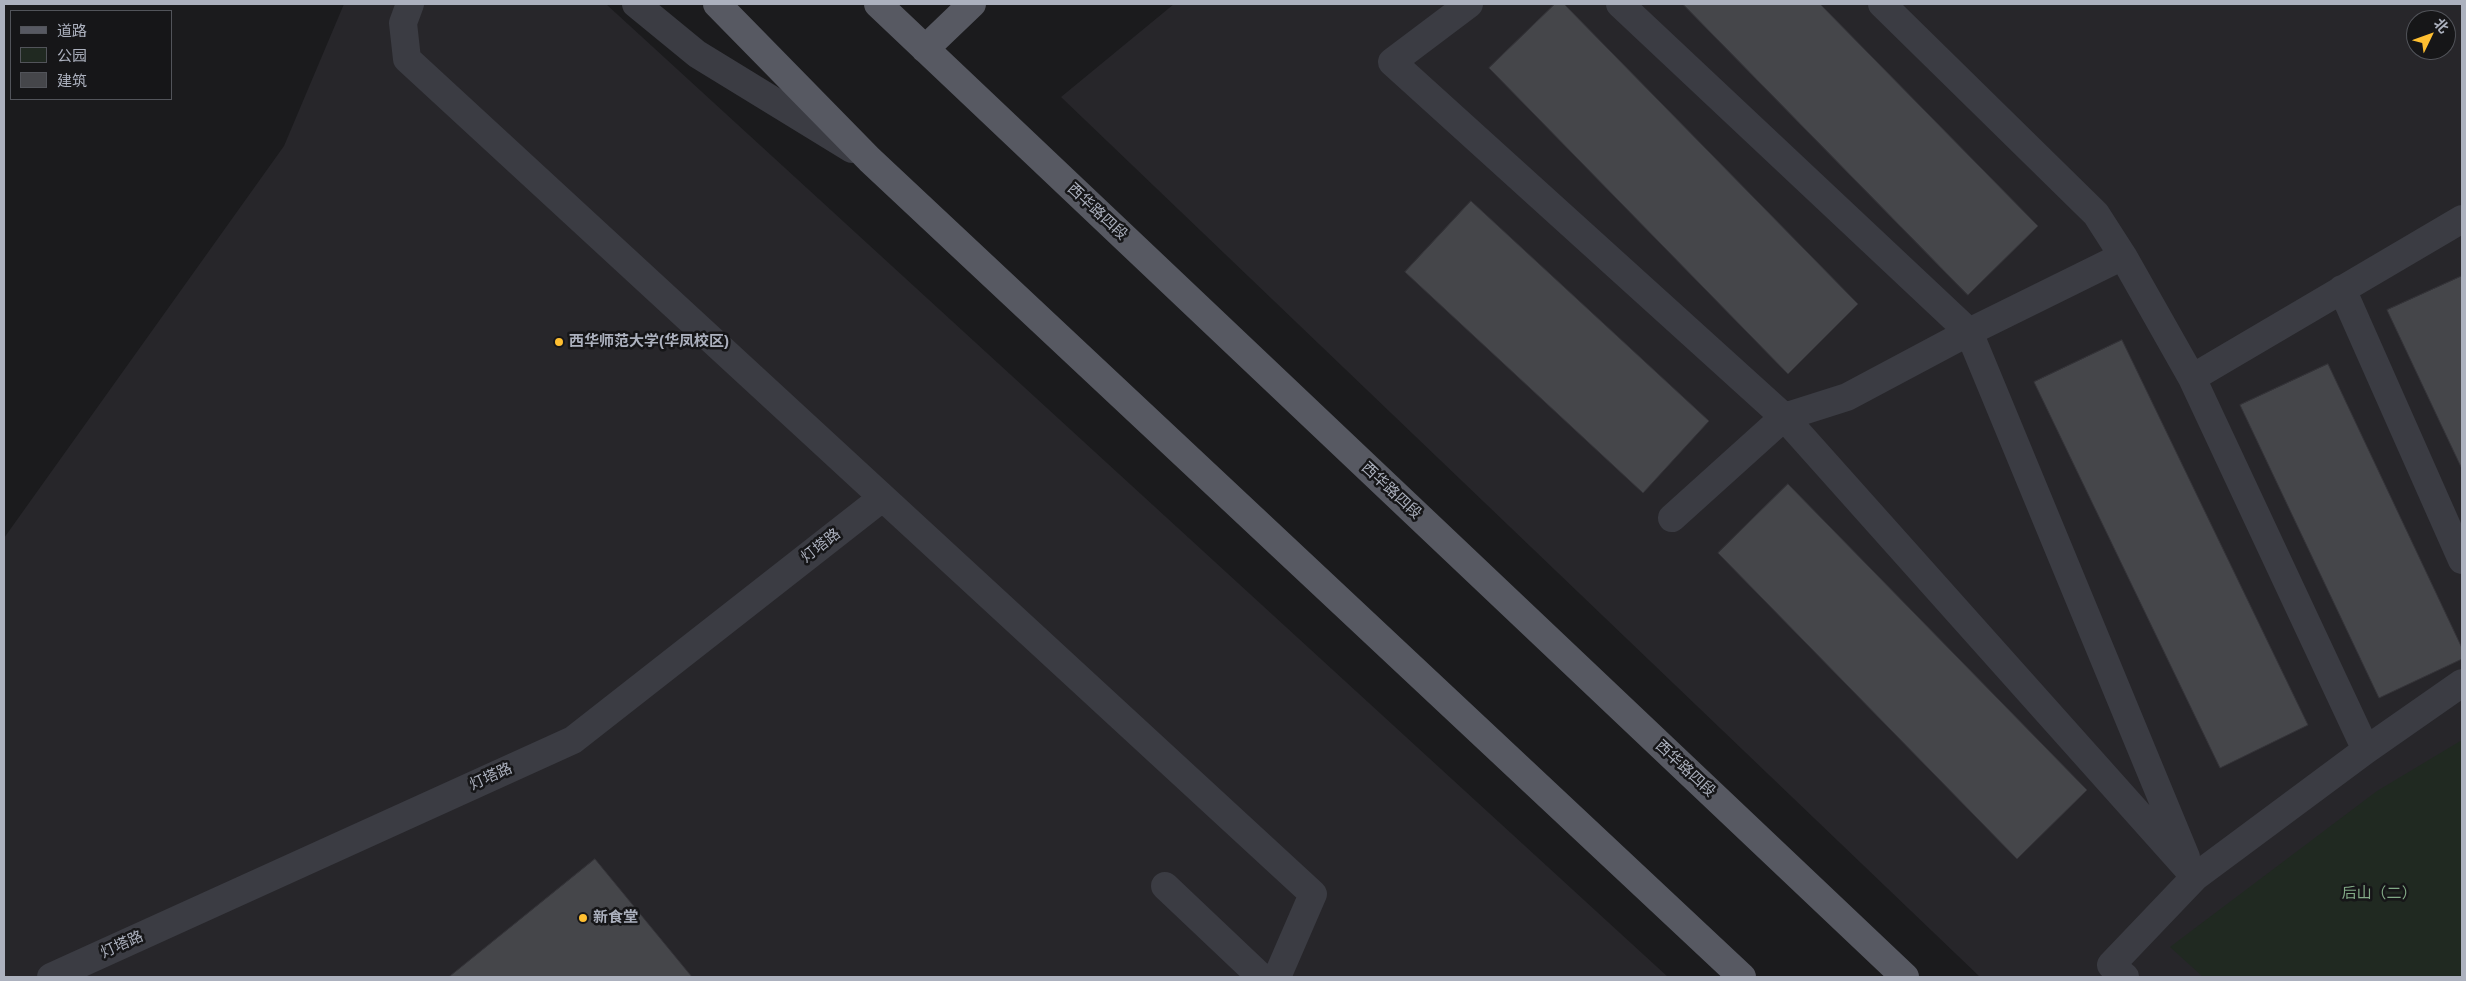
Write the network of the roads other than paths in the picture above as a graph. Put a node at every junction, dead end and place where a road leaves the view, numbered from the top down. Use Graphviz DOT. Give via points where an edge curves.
graph roads {
  1 [pos="410,4"];
  2 [pos="636,4"];
  3 [pos="717,4"];
  4 [pos="972,4"];
  5 [pos="1469,4"];
  6 [pos="1620,4"];
  7 [pos="1882,4"];
  8 [pos="884,8"];
  9 [pos="925,49"];
  10 [pos="870,160"];
  11 [pos="2462,219"];
  12 [pos="2123,256"];
  13 [pos="2342,289"];
  14 [pos="1969,332"];
  15 [pos="2192,378"];
  16 [pos="1784,417"];
  17 [pos="882,498"];
  18 [pos="1672,518"];
  19 [pos="2462,560"];
  20 [pos="2462,683"];
  21 [pos="2366,750"];
  22 [pos="2195,877"];
  23 [pos="1165,886"];
  24 [pos="51,977"];
  25 [pos="1261,977"];
  26 [pos="1277,977"];
  27 [pos="1742,977"];
  28 [pos="1905,977"];
  29 [pos="2125,977"];
  1 -- 17 [label="street" via="403,23 407,60"];
  2 -- 10 [label="street" via="697,54"];
  3 -- 10 [label="main road"];
  4 -- 9 [label="main road"];
  5 -- 16 [label="street" via="1392,62"];
  6 -- 14 [label="street"];
  7 -- 12 [label="street" via="2096,214"];
  8 -- 9 [label="main road, 西华路四段"];
  9 -- 28 [label="main road, 西华路四段"];
  10 -- 27 [label="main road"];
  11 -- 13 [label="street"];
  12 -- 14 [label="street"];
  12 -- 15 [label="street"];
  13 -- 15 [label="street"];
  13 -- 19 [label="street"];
  14 -- 16 [label="street" via="1847,397"];
  14 -- 22 [label="street"];
  15 -- 21 [label="street"];
  16 -- 18 [label="street"];
  16 -- 22 [label="street"];
  17 -- 24 [label="street, 灯塔路" via="573,740"];
  17 -- 26 [label="street" via="1313,894"];
  20 -- 21 [label="street"];
  21 -- 22 [label="street"];
  22 -- 29 [label="street" via="2111,965"];
  23 -- 25 [label="street"];
}
